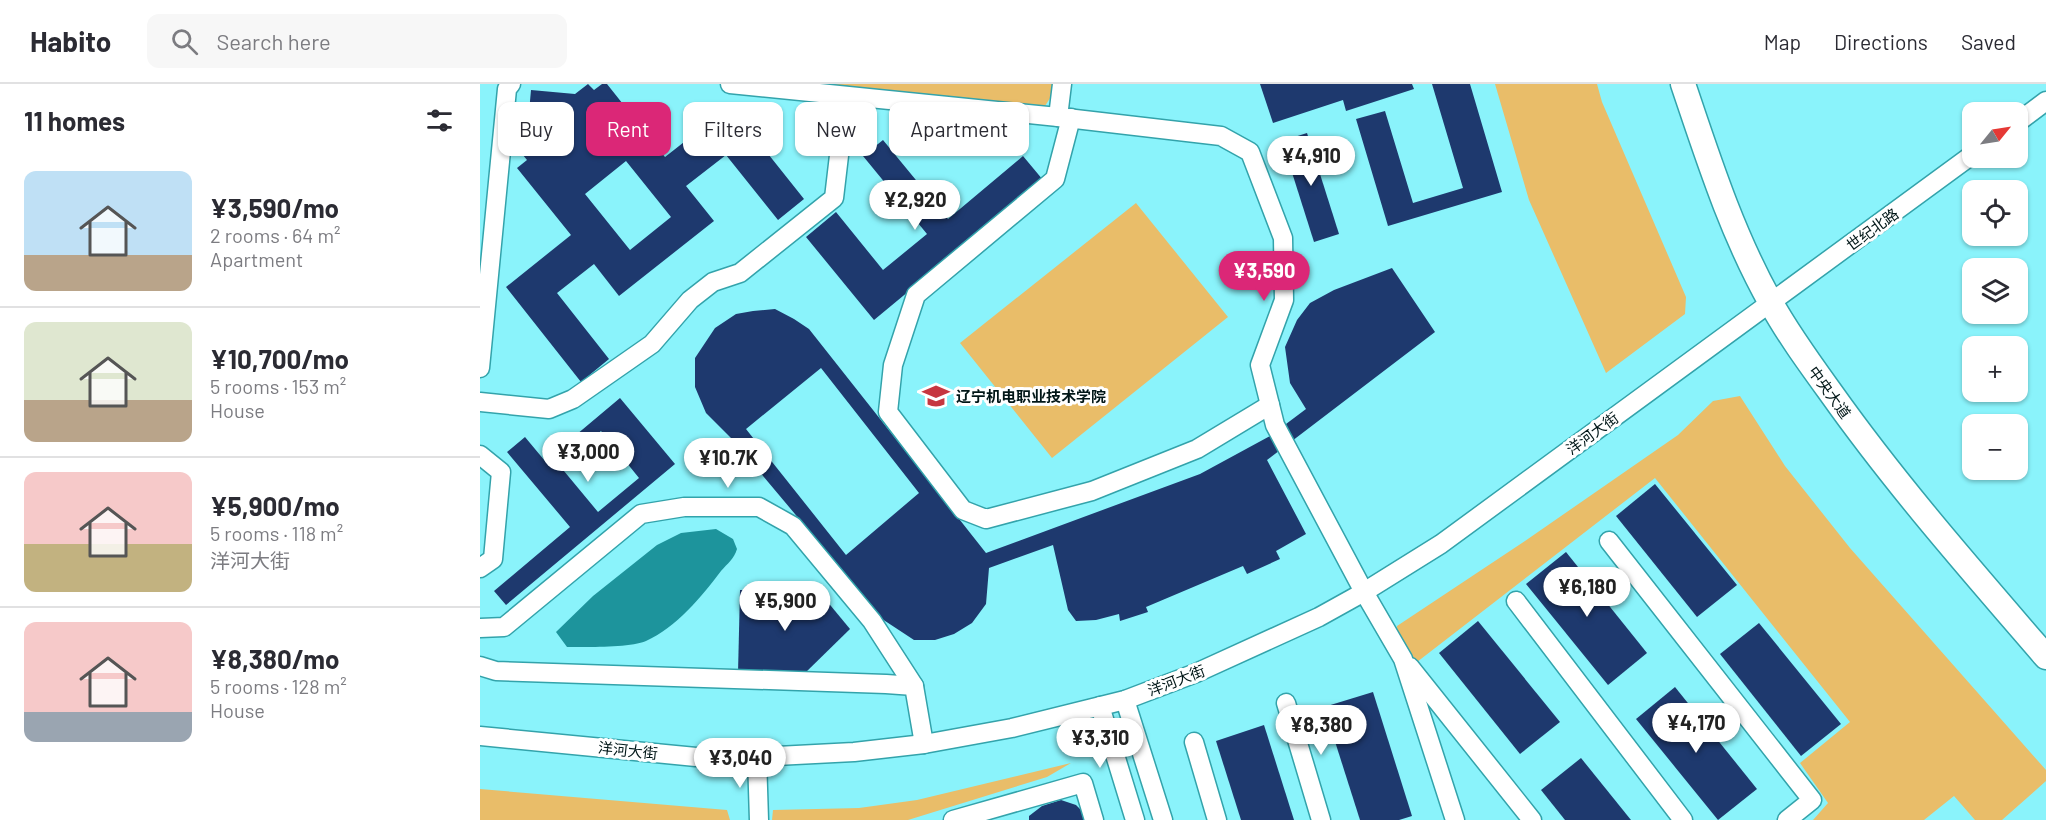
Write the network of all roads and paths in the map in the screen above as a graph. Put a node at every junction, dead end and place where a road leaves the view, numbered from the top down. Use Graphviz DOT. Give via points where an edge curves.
graph roads {
  1 [pos="510,84"];
  2 [pos="730,84"];
  3 [pos="1062,84"];
  4 [pos="1683,84"];
  5 [pos="846,96"];
  6 [pos="2046,101"];
  7 [pos="2028,114"];
  8 [pos="1064,117"];
  9 [pos="1962,162"];
  10 [pos="1771,303"];
  11 [pos="480,368"];
  12 [pos="480,402"];
  13 [pos="1270,405"];
  14 [pos="480,455"];
  15 [pos="1609,540"];
  16 [pos="480,568"];
  17 [pos="1364,592"];
  18 [pos="1516,600"];
  19 [pos="480,628"];
  20 [pos="2046,657"];
  21 [pos="1403,659"];
  22 [pos="480,666"];
  23 [pos="914,687"];
  24 [pos="1125,700"];
  25 [pos="1286,703"];
  26 [pos="1100,706"];
  27 [pos="480,736"];
  28 [pos="1194,742"];
  29 [pos="924,744"];
  30 [pos="757,757"];
  31 [pos="994,814"];
  32 [pos="1451,819"];
  33 [pos="759,820"];
  34 [pos="953,820"];
  35 [pos="1095,820"];
  36 [pos="1135,820"];
  37 [pos="1163,820"];
  38 [pos="1217,820"];
  39 [pos="1321,820"];
  40 [pos="1532,820"];
  41 [pos="1683,820"];
  42 [pos="1787,820"];
  1 -- 11 [label="street"];
  2 -- 5 [label="street"];
  3 -- 8 [label="street"];
  4 -- 10 [label="main road, 中央大道" via="1734,228"];
  5 -- 8 [label="street"];
  5 -- 12 [label="street" via="834,198 740,273 713,282 690,300 652,344 573,399 549,409"];
  6 -- 7 [label="street"];
  8 -- 13 [label="street" via="1221,136 1250,152 1283,237 1284,300 1260,364"];
  8 -- 13 [label="street" via="1055,179 916,295 893,365 888,412 963,510 986,519 1092,491 1197,449"];
  9 -- 10 [label="street, 世纪北路"];
  10 -- 17 [label="street, 洋河大街" via="1441,544"];
  10 -- 20 [label="main road, 中央大道" via="1807,360 1908,495"];
  13 -- 17 [label="street" via="1275,425"];
  14 -- 16 [label="street" via="501,472 493,559"];
  15 -- 42 [label="street" via="1812,801"];
  17 -- 21 [label="street"];
  17 -- 24 [label="street, 洋河大街" via="1266,643"];
  18 -- 41 [label="street"];
  19 -- 23 [label="street" via="504,627 641,514 684,507 759,507 792,526 872,621"];
  21 -- 32 [label="street"];
  21 -- 40 [label="street"];
  22 -- 23 [label="street" via="496,671"];
  23 -- 29 [label="street"];
  24 -- 26 [label="street, 洋河大街"];
  24 -- 37 [label="street"];
  25 -- 39 [label="street"];
  26 -- 29 [label="street, 洋河大街"];
  26 -- 36 [label="street"];
  27 -- 30 [label="street, 洋河大街" via="696,757"];
  28 -- 38 [label="street"];
  29 -- 30 [label="street, 洋河大街"];
  30 -- 33 [label="street"];
  31 -- 34 [label="street"];
  31 -- 35 [label="street" via="1083,783"];
}
